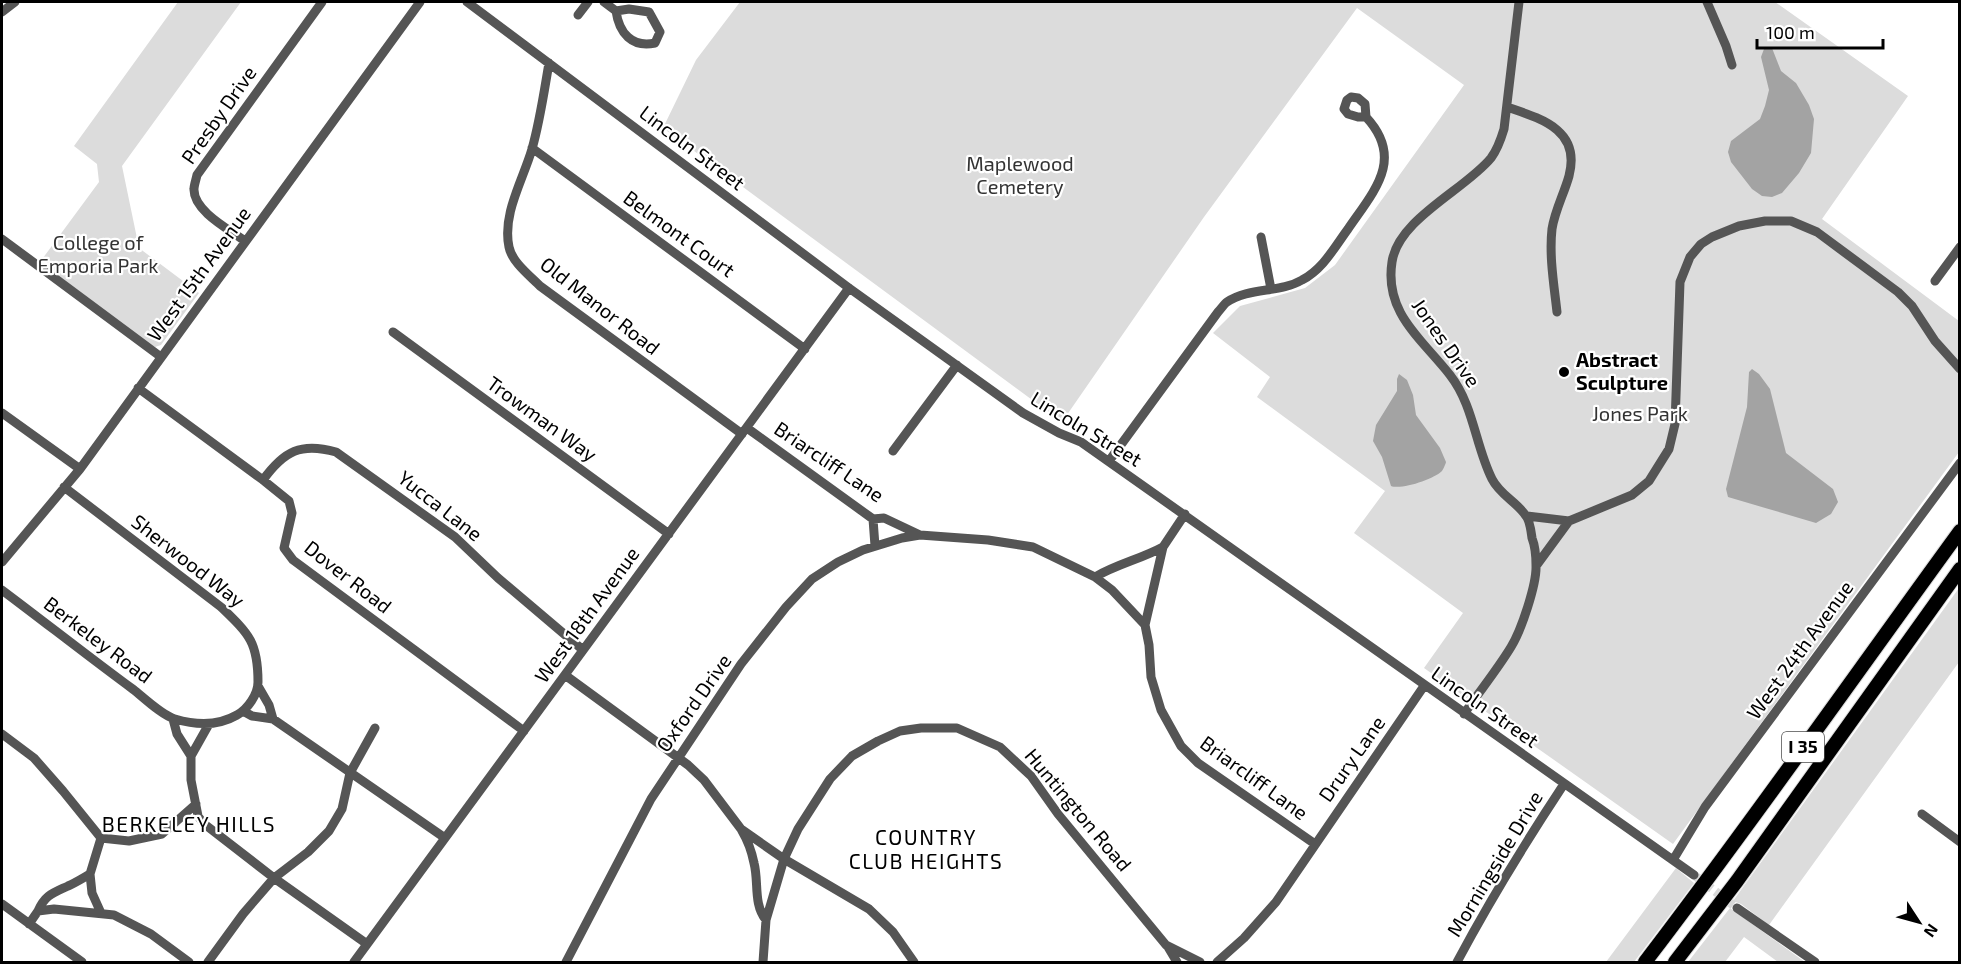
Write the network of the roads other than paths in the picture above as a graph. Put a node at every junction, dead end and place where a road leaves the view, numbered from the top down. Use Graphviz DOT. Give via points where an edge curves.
graph roads {
  1 [pos="15,2"];
  2 [pos="322,2"];
  3 [pos="420,2"];
  4 [pos="467,2"];
  5 [pos="588,2"];
  6 [pos="604,2"];
  7 [pos="1519,2"];
  8 [pos="1707,2"];
  9 [pos="616,11"];
  10 [pos="2,12"];
  11 [pos="578,15"];
  12 [pos="549,63"];
  13 [pos="1732,65"];
  14 [pos="1507,107"];
  15 [pos="1366,117"];
  16 [pos="532,148"];
  17 [pos="1261,237"];
  18 [pos="2,239"];
  19 [pos="245,241"];
  20 [pos="1959,247"];
  21 [pos="1935,281"];
  22 [pos="849,288"];
  23 [pos="1271,289"];
  24 [pos="1557,312"];
  25 [pos="393,332"];
  26 [pos="805,349"];
  27 [pos="160,357"];
  28 [pos="957,365"];
  29 [pos="1959,369"];
  30 [pos="138,388"];
  31 [pos="2,413"];
  32 [pos="744,431"];
  33 [pos="893,452"];
  34 [pos="1109,461"];
  35 [pos="1959,463"];
  36 [pos="80,469"];
  37 [pos="263,480"];
  38 [pos="64,487"];
  39 [pos="1185,514"];
  40 [pos="1527,516"];
  41 [pos="873,519"];
  42 [pos="1569,521"];
  43 [pos="1959,531"];
  44 [pos="669,534"];
  45 [pos="920,535"];
  46 [pos="875,546"];
  47 [pos="1163,547"];
  48 [pos="2,562"];
  49 [pos="1536,566"];
  50 [pos="1959,569"];
  51 [pos="1095,577"];
  52 [pos="2,590"];
  53 [pos="1144,625"];
  54 [pos="583,650"];
  55 [pos="565,675"];
  56 [pos="258,686"];
  57 [pos="1424,686"];
  58 [pos="243,711"];
  59 [pos="1464,714"];
  60 [pos="173,719"];
  61 [pos="273,719"];
  62 [pos="209,724"];
  63 [pos="375,728"];
  64 [pos="524,731"];
  65 [pos="2,734"];
  66 [pos="191,756"];
  67 [pos="678,756"];
  68 [pos="350,773"];
  69 [pos="1564,784"];
  70 [pos="196,804"];
  71 [pos="1922,814"];
  72 [pos="741,829"];
  73 [pos="101,838"];
  74 [pos="445,838"];
  75 [pos="1959,842"];
  76 [pos="1315,844"];
  77 [pos="784,859"];
  78 [pos="1672,860"];
  79 [pos="90,874"];
  80 [pos="1694,875"];
  81 [pos="274,878"];
  82 [pos="2,904"];
  83 [pos="1737,908"];
  84 [pos="38,911"];
  85 [pos="101,913"];
  86 [pos="766,920"];
  87 [pos="29,924"];
  88 [pos="367,944"];
  89 [pos="1166,945"];
  90 [pos="82,963"];
  91 [pos="189,963"];
  92 [pos="208,963"];
  93 [pos="354,963"];
  94 [pos="566,963"];
  95 [pos="763,963"];
  96 [pos="914,963"];
  97 [pos="1177,963"];
  98 [pos="1200,963"];
  99 [pos="1217,963"];
  100 [pos="1457,963"];
  101 [pos="1645,963"];
  102 [pos="1676,963"];
  103 [pos="1815,963"];
  1 -- 10 [label="street"];
  2 -- 19 [label="street, Presby Drive" via="197,175 193,191 198,204"];
  3 -- 19 [label="street, West 15th Avenue"];
  4 -- 12 [label="street, Lincoln Street"];
  5 -- 11 [label="street"];
  6 -- 9 [label="street"];
  7 -- 14 [label="street, Jones Drive"];
  8 -- 13 [label="street"];
  9 -- 9 [label="street" via="630,40 655,43 659,38 660,32 649,12"];
  12 -- 16 [label="street, Old Manor Road"];
  12 -- 22 [label="street, Lincoln Street"];
  14 -- 24 [label="street" via="1560,131 1572,154 1552,228"];
  14 -- 40 [label="street, Jones Drive" via="1504,129 1492,157 1411,227 1399,244 1392,261 1392,286 1397,308 1408,327 1462,393 1493,481"];
  15 -- 23 [label="street" via="1385,149 1381,178 1373,194 1317,271 1301,282"];
  16 -- 26 [label="street, Belmont Court"];
  16 -- 32 [label="street, Old Manor Road" via="512,207 508,236 509,250 518,264 540,286"];
  17 -- 23 [label="street"];
  18 -- 27 [label="street"];
  19 -- 27 [label="street, West 15th Avenue"];
  20 -- 21 [label="street"];
  22 -- 26 [label="street, West 18th Avenue"];
  22 -- 28 [label="street, Lincoln Street"];
  23 -- 34 [label="street" via="1227,302"];
  25 -- 44 [label="street, Trowman Way"];
  26 -- 32 [label="street, West 18th Avenue"];
  27 -- 30 [label="street, West 15th Avenue"];
  28 -- 33 [label="street"];
  28 -- 34 [label="street, Lincoln Street" via="1023,413"];
  29 -- 42 [label="street" via="1898,292 1817,232 1791,221 1765,221 1730,230 1701,244 1690,257 1680,282 1675,424 1669,449 1648,481 1632,495"];
  30 -- 36 [label="street, West 15th Avenue"];
  30 -- 37 [label="street, Dover Road"];
  31 -- 36 [label="street"];
  32 -- 41 [label="street, Briarcliff Lane"];
  32 -- 44 [label="street, West 18th Avenue"];
  34 -- 39 [label="street, Lincoln Street"];
  35 -- 78 [label="street, West 24th Avenue" via="1706,807"];
  36 -- 38 [label="street, West 15th Avenue"];
  37 -- 54 [label="street, Yucca Lane" via="287,453 303,447 336,452 455,537"];
  37 -- 64 [label="street, Dover Road" via="289,501 292,513 284,548 293,560"];
  38 -- 48 [label="street, West 15th Avenue"];
  38 -- 56 [label="street, Sherwood Way" via="240,625 258,659"];
  39 -- 47 [label="street"];
  39 -- 57 [label="street, Lincoln Street"];
  40 -- 42 [label="street"];
  40 -- 49 [label="street"];
  41 -- 45 [label="street, Briarcliff Lane" via="884,518"];
  41 -- 46 [label="street"];
  42 -- 49 [label="street"];
  43 -- 101 [label="highway, I 35"];
  44 -- 54 [label="street, West 18th Avenue"];
  45 -- 46 [label="street, Oxford Drive"];
  45 -- 51 [label="street, Briarcliff Lane" via="1033,547"];
  46 -- 67 [label="street, Oxford Drive" via="812,579 741,664"];
  47 -- 51 [label="street"];
  47 -- 53 [label="street"];
  49 -- 59 [label="street" via="1520,631"];
  50 -- 102 [label="highway, I 35"];
  51 -- 53 [label="street, Briarcliff Lane"];
  52 -- 60 [label="street, Berkeley Road"];
  53 -- 76 [label="street, Briarcliff Lane" via="1151,677 1161,710 1180,746 1198,763"];
  54 -- 55 [label="street, West 18th Avenue"];
  55 -- 64 [label="street, West 18th Avenue"];
  55 -- 67 [label="street"];
  56 -- 58 [label="street"];
  56 -- 61 [label="street"];
  57 -- 59 [label="street, Lincoln Street"];
  57 -- 76 [label="street, Drury Lane"];
  58 -- 61 [label="street"];
  58 -- 62 [label="street"];
  59 -- 69 [label="street, Lincoln Street"];
  60 -- 62 [label="street"];
  60 -- 66 [label="street"];
  61 -- 68 [label="street"];
  62 -- 66 [label="street"];
  63 -- 68 [label="street"];
  64 -- 74 [label="street, West 18th Avenue"];
  65 -- 73 [label="street" via="34,758"];
  66 -- 70 [label="street"];
  67 -- 72 [label="street" via="704,780"];
  67 -- 94 [label="street, Oxford Drive" via="651,799"];
  68 -- 74 [label="street"];
  68 -- 81 [label="street" via="342,809 329,831"];
  69 -- 78 [label="street, Lincoln Street"];
  69 -- 100 [label="street, Morningside Drive" via="1518,853"];
  70 -- 73 [label="street" via="162,834 129,841"];
  70 -- 81 [label="street" via="203,822"];
  71 -- 75 [label="street"];
  72 -- 77 [label="street"];
  72 -- 86 [label="street" via="754,864 760,913"];
  73 -- 79 [label="street"];
  74 -- 88 [label="street, West 18th Avenue"];
  76 -- 99 [label="street, Drury Lane" via="1276,902"];
  77 -- 86 [label="street, Huntington Road"];
  77 -- 89 [label="street, Huntington Road" via="830,779 852,756 900,731 957,728 1000,747 1031,776"];
  77 -- 96 [label="street" via="869,909 893,932"];
  78 -- 80 [label="street, Lincoln Street"];
  79 -- 84 [label="street" via="50,893"];
  79 -- 85 [label="street"];
  81 -- 88 [label="street"];
  81 -- 92 [label="street"];
  82 -- 87 [label="street"];
  83 -- 103 [label="street"];
  84 -- 85 [label="street"];
  84 -- 87 [label="street"];
  85 -- 91 [label="street" via="114,915 151,934"];
  86 -- 95 [label="street, Huntington Road"];
  87 -- 90 [label="street"];
  88 -- 93 [label="street, West 18th Avenue"];
  89 -- 97 [label="street"];
  89 -- 98 [label="street, Huntington Road"];
}
